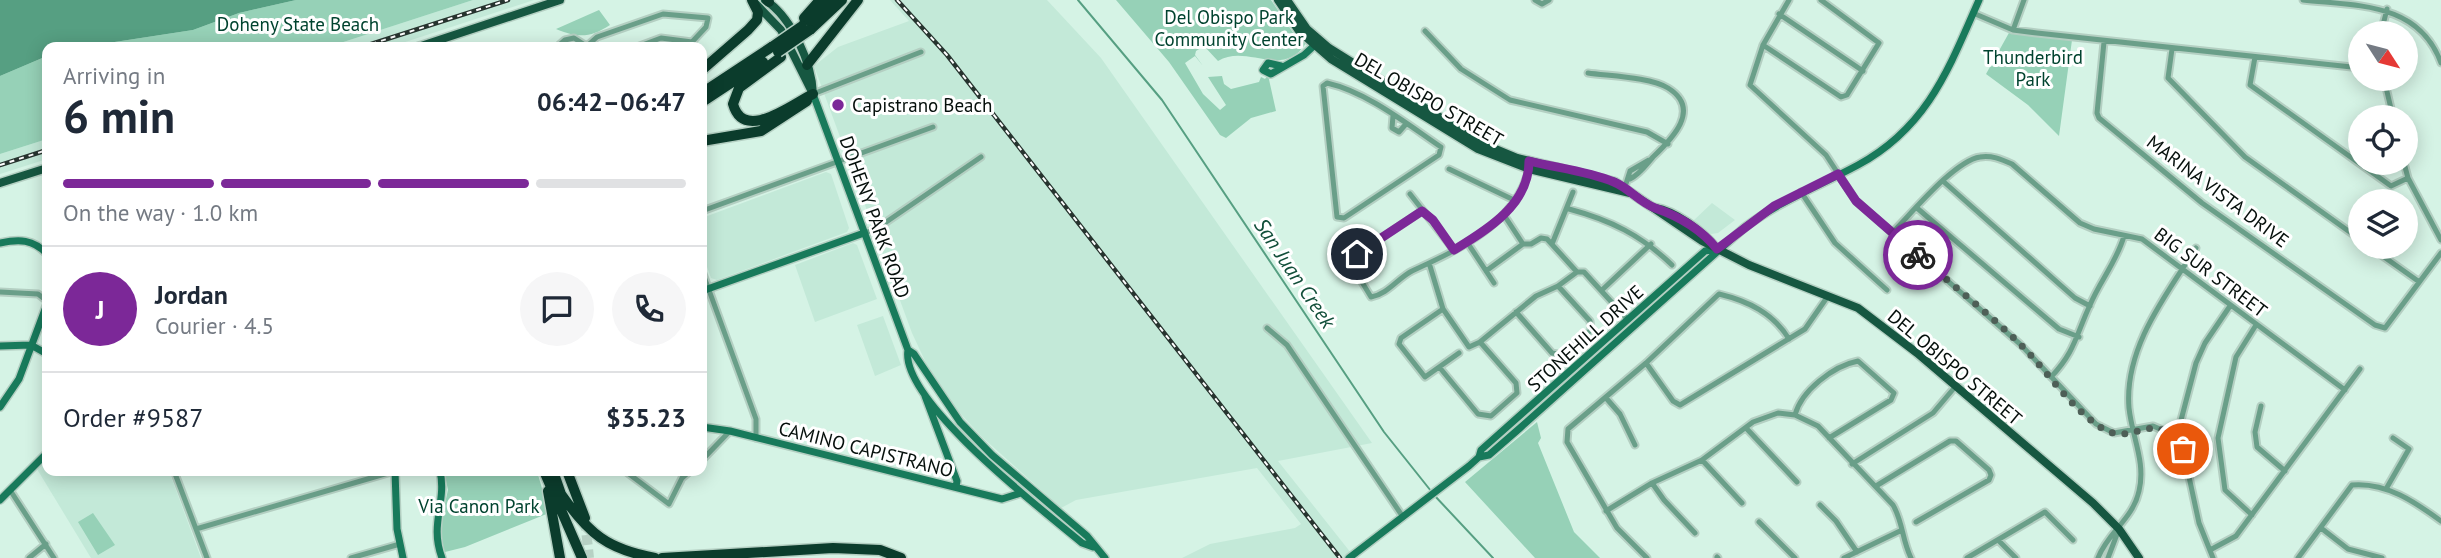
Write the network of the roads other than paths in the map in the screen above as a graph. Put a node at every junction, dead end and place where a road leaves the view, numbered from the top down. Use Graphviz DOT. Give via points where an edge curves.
graph roads {
  1 [pos="560,0"];
  2 [pos="752,0"];
  3 [pos="820,0"];
  4 [pos="832,0"];
  5 [pos="842,0"];
  6 [pos="858,0"];
  7 [pos="1278,0"];
  8 [pos="1287,0"];
  9 [pos="1549,0"];
  10 [pos="1789,0"];
  11 [pos="1821,0"];
  12 [pos="1979,0"];
  13 [pos="2024,0"];
  14 [pos="2303,0"];
  15 [pos="767,1"];
  16 [pos="1537,2"];
  17 [pos="2387,9"];
  18 [pos="1973,13"];
  19 [pos="1779,15"];
  20 [pos="2384,21"];
  21 [pos="804,26"];
  22 [pos="2013,30"];
  23 [pos="1425,31"];
  24 [pos="433,42"];
  25 [pos="561,42"];
  26 [pos="582,42"];
  27 [pos="591,42"];
  28 [pos="650,42"];
  29 [pos="692,42"];
  30 [pos="692,42"];
  31 [pos="1316,43"];
  32 [pos="2104,43"];
  33 [pos="1763,45"];
  34 [pos="2172,49"];
  35 [pos="777,50"];
  36 [pos="921,52"];
  37 [pos="2255,57"];
  38 [pos="2441,63"];
  39 [pos="807,65"];
  40 [pos="707,66"];
  41 [pos="1282,66"];
  42 [pos="2348,67"];
  43 [pos="1863,71"];
  44 [pos="1588,73"];
  45 [pos="707,90"];
  46 [pos="813,94"];
  47 [pos="707,99"];
  48 [pos="1410,103"];
  49 [pos="1396,118"];
  50 [pos="1406,124"];
  51 [pos="933,127"];
  52 [pos="707,140"];
  53 [pos="1668,144"];
  54 [pos="981,157"];
  55 [pos="838,162"];
  56 [pos="1529,165"];
  57 [pos="1449,169"];
  58 [pos="42,170"];
  59 [pos="1838,174"];
  60 [pos="2407,175"];
  61 [pos="2408,178"];
  62 [pos="1944,182"];
  63 [pos="0,183"];
  64 [pos="1627,188"];
  65 [pos="1573,192"];
  66 [pos="1801,192"];
  67 [pos="1410,194"];
  68 [pos="1517,201"];
  69 [pos="1917,208"];
  70 [pos="707,209"];
  71 [pos="1569,209"];
  72 [pos="1422,211"];
  73 [pos="1504,215"];
  74 [pos="2348,231"];
  75 [pos="864,233"];
  76 [pos="1892,233"];
  77 [pos="2124,236"];
  78 [pos="2441,240"];
  79 [pos="1467,242"];
  80 [pos="0,243"];
  81 [pos="1523,244"];
  82 [pos="1552,244"];
  83 [pos="1651,244"];
  84 [pos="2196,248"];
  85 [pos="1717,249"];
  86 [pos="42,250"];
  87 [pos="1454,250"];
  88 [pos="2441,253"];
  89 [pos="2387,259"];
  90 [pos="1672,265"];
  91 [pos="1430,266"];
  92 [pos="2183,268"];
  93 [pos="1486,271"];
  94 [pos="1577,272"];
  95 [pos="2418,281"];
  96 [pos="1494,283"];
  97 [pos="1558,286"];
  98 [pos="707,289"];
  99 [pos="1602,290"];
  100 [pos="1887,290"];
  101 [pos="0,292"];
  102 [pos="707,295"];
  103 [pos="1828,295"];
  104 [pos="42,298"];
  105 [pos="2090,306"];
  106 [pos="2230,306"];
  107 [pos="1443,309"];
  108 [pos="1516,312"];
  109 [pos="42,316"];
  110 [pos="1628,320"];
  111 [pos="2256,325"];
  112 [pos="1267,328"];
  113 [pos="1626,334"];
  114 [pos="2079,337"];
  115 [pos="1788,339"];
  116 [pos="1480,342"];
  117 [pos="31,345"];
  118 [pos="0,346"];
  119 [pos="908,350"];
  120 [pos="42,351"];
  121 [pos="1459,353"];
  122 [pos="1646,363"];
  123 [pos="1440,368"];
  124 [pos="2360,369"];
  125 [pos="2051,377"];
  126 [pos="921,386"];
  127 [pos="1955,387"];
  128 [pos="935,388"];
  129 [pos="2345,390"];
  130 [pos="927,395"];
  131 [pos="1606,398"];
  132 [pos="2261,406"];
  133 [pos="0,407"];
  134 [pos="1792,414"];
  135 [pos="707,428"];
  136 [pos="1745,428"];
  137 [pos="730,431"];
  138 [pos="2133,432"];
  139 [pos="2174,435"];
  140 [pos="756,438"];
  141 [pos="1829,438"];
  142 [pos="2393,438"];
  143 [pos="1635,445"];
  144 [pos="707,455"];
  145 [pos="1479,457"];
  146 [pos="42,458"];
  147 [pos="1702,460"];
  148 [pos="1852,464"];
  149 [pos="2285,471"];
  150 [pos="176,476"];
  151 [pos="378,476"];
  152 [pos="395,476"];
  153 [pos="441,476"];
  154 [pos="548,476"];
  155 [pos="549,476"];
  156 [pos="550,476"];
  157 [pos="569,476"];
  158 [pos="632,476"];
  159 [pos="686,476"];
  160 [pos="1797,482"];
  161 [pos="1653,483"];
  162 [pos="1877,486"];
  163 [pos="956,487"];
  164 [pos="2386,489"];
  165 [pos="10,490"];
  166 [pos="1021,493"];
  167 [pos="561,494"];
  168 [pos="0,500"];
  169 [pos="1742,503"];
  170 [pos="1820,505"];
  171 [pos="1053,508"];
  172 [pos="2441,510"];
  173 [pos="1606,511"];
  174 [pos="2252,515"];
  175 [pos="1403,517"];
  176 [pos="585,518"];
  177 [pos="2438,519"];
  178 [pos="1759,522"];
  179 [pos="1916,522"];
  180 [pos="2321,528"];
  181 [pos="196,529"];
  182 [pos="2119,529"];
  183 [pos="1900,531"];
  184 [pos="1695,533"];
  185 [pos="1998,540"];
  186 [pos="2073,540"];
  187 [pos="46,544"];
  188 [pos="400,544"];
  189 [pos="1093,547"];
  190 [pos="2210,550"];
  191 [pos="1857,552"];
  192 [pos="29,558"];
  193 [pos="54,558"];
  194 [pos="206,558"];
  195 [pos="351,558"];
  196 [pos="403,558"];
  197 [pos="442,558"];
  198 [pos="560,558"];
  199 [pos="582,558"];
  200 [pos="589,558"];
  201 [pos="655,558"];
  202 [pos="662,558"];
  203 [pos="891,558"];
  204 [pos="901,558"];
  205 [pos="908,558"];
  206 [pos="1105,558"];
  207 [pos="1349,558"];
  208 [pos="1647,558"];
  209 [pos="1795,558"];
  210 [pos="1844,558"];
  211 [pos="1911,558"];
  212 [pos="1966,558"];
  213 [pos="2016,558"];
  214 [pos="2098,558"];
  215 [pos="2108,558"];
  216 [pos="2140,558"];
  217 [pos="2213,558"];
  218 [pos="2298,558"];
  219 [pos="2382,558"];
  1 -- 24 [label="main road"];
  2 -- 40 [label="highway" via="758,12 755,23"];
  2 -- 46 [label="main road, DOHENY PARK ROAD" via="781,30"];
  3 -- 21 [label="highway"];
  4 -- 21 [label="highway"];
  5 -- 21 [label="highway"];
  6 -- 39 [label="highway"];
  7 -- 31 [label="main road, DEL OBISPO STREET"];
  8 -- 31 [label="main road, DEL OBISPO STREET"];
  9 -- 16 [label="street"];
  10 -- 19 [label="street"];
  11 -- 43 [label="street" via="1879,43"];
  12 -- 18 [label="main road, STONEHILL DRIVE"];
  13 -- 22 [label="street"];
  14 -- 17 [label="street"];
  15 -- 39 [label="main road, DOHENY PARK ROAD" via="790,28"];
  17 -- 20 [label="street"];
  17 -- 38 [label="street" via="2418,28"];
  18 -- 22 [label="street"];
  18 -- 59 [label="main road, STONEHILL DRIVE" via="1944,80 1923,111 1876,154"];
  19 -- 33 [label="street"];
  19 -- 43 [label="street"];
  21 -- 35 [label="highway, bridge"];
  22 -- 32 [label="street"];
  23 -- 53 [label="street" via="1461,69 1510,100 1647,132"];
  25 -- 26 [label="street" via="569,38"];
  27 -- 29 [label="street" via="663,14 708,18"];
  28 -- 30 [label="street" via="661,38"];
  31 -- 41 [label="main road"];
  31 -- 48 [label="main road, DEL OBISPO STREET"];
  32 -- 34 [label="street"];
  32 -- 95 [label="street, MARINA VISTA DRIVE" via="2099,118 2202,203 2375,325 2385,327"];
  33 -- 43 [label="street" via="1841,97"];
  33 -- 59 [label="street" via="1750,85 1826,155"];
  34 -- 37 [label="street"];
  34 -- 74 [label="street" via="2168,78 2183,96 2245,158"];
  35 -- 45 [label="highway"];
  35 -- 46 [label="highway" via="739,88 733,104 737,114 746,121 758,121"];
  35 -- 47 [label="highway"];
  36 -- 46 [label="street"];
  37 -- 42 [label="street"];
  37 -- 61 [label="street" via="2250,85 2391,186"];
  39 -- 46 [label="main road, DOHENY PARK ROAD"];
  44 -- 53 [label="street" via="1655,83 1671,90 1684,114"];
  46 -- 52 [label="highway" via="761,131"];
  46 -- 55 [label="main road, DOHENY PARK ROAD"];
  48 -- 49 [label="street"];
  48 -- 56 [label="main road, DEL OBISPO STREET" via="1478,149"];
  49 -- 50 [label="street"];
  49 -- 50 [label="street" via="1391,124 1399,132"];
  49 -- 50 [label="street" via="1340,86 1323,86 1337,217 1344,218 1439,155 1441,147"];
  51 -- 55 [label="street"];
  53 -- 64 [label="street" via="1630,171"];
  54 -- 75 [label="street"];
  55 -- 70 [label="street"];
  55 -- 75 [label="main road, DOHENY PARK ROAD"];
  56 -- 64 [label="main road, DEL OBISPO STREET" via="1604,178"];
  56 -- 68 [label="street"];
  57 -- 68 [label="street"];
  58 -- 63 [label="main road"];
  59 -- 66 [label="main road, STONEHILL DRIVE"];
  59 -- 76 [label="street" via="1856,201"];
  60 -- 61 [label="street"];
  61 -- 78 [label="street"];
  62 -- 69 [label="street"];
  62 -- 77 [label="street, BIG SUR STREET" via="1969,160 1992,156 2012,164 2080,223"];
  62 -- 105 [label="street"];
  64 -- 85 [label="main road, DEL OBISPO STREET"];
  65 -- 71 [label="street"];
  66 -- 85 [label="main road, STONEHILL DRIVE" via="1774,206"];
  66 -- 100 [label="street" via="1835,243"];
  67 -- 72 [label="street"];
  68 -- 73 [label="street"];
  69 -- 76 [label="street"];
  69 -- 114 [label="street" via="2059,329"];
  71 -- 82 [label="street"];
  71 -- 83 [label="street" via="1609,220"];
  72 -- 87 [label="street"];
  72 -- 91 [label="street" via="1357,254 1351,264 1371,297 1411,272"];
  73 -- 79 [label="street"];
  73 -- 81 [label="street"];
  75 -- 98 [label="main road"];
  75 -- 119 [label="main road, DOHENY PARK ROAD"];
  76 -- 125 [label="street" via="2020,344"];
  77 -- 92 [label="street, BIG SUR STREET" via="2142,239"];
  77 -- 105 [label="street"];
  79 -- 87 [label="street"];
  79 -- 93 [label="street"];
  80 -- 86 [label="main road" via="23,240"];
  81 -- 82 [label="street" via="1541,238"];
  81 -- 93 [label="street"];
  82 -- 94 [label="street"];
  83 -- 90 [label="street"];
  83 -- 99 [label="street"];
  84 -- 92 [label="street"];
  85 -- 103 [label="main road, DEL OBISPO STREET"];
  85 -- 110 [label="main road, STONEHILL DRIVE" via="1705,251"];
  85 -- 113 [label="main road, STONEHILL DRIVE"];
  87 -- 91 [label="street"];
  88 -- 95 [label="street"];
  89 -- 95 [label="street"];
  91 -- 107 [label="street"];
  92 -- 106 [label="street, BIG SUR STREET"];
  92 -- 138 [label="street" via="2156,311 2136,358 2129,395"];
  93 -- 96 [label="street"];
  94 -- 97 [label="street"];
  94 -- 99 [label="street" via="1584,272"];
  97 -- 108 [label="street"];
  97 -- 108 [label="street" via="1590,321 1591,330 1563,355 1552,353"];
  99 -- 110 [label="street"];
  101 -- 104 [label="street"];
  102 -- 140 [label="street" via="756,419"];
  103 -- 115 [label="street" via="1814,320"];
  103 -- 127 [label="main road, DEL OBISPO STREET" via="1871,317"];
  105 -- 114 [label="street"];
  106 -- 111 [label="street, BIG SUR STREET"];
  106 -- 139 [label="street" via="2205,343"];
  107 -- 116 [label="street" via="1466,345"];
  107 -- 123 [label="street" via="1399,341 1422,375 1430,376"];
  108 -- 116 [label="street"];
  109 -- 117 [label="main road"];
  110 -- 113 [label="main road"];
  110 -- 145 [label="main road, STONEHILL DRIVE" via="1481,450"];
  111 -- 129 [label="street, BIG SUR STREET"];
  111 -- 174 [label="street" via="2236,357 2218,438 2225,490"];
  112 -- 175 [label="street" via="1287,345"];
  113 -- 145 [label="main road, STONEHILL DRIVE" via="1489,455"];
  114 -- 125 [label="street"];
  115 -- 122 [label="street" via="1680,405"];
  115 -- 122 [label="street" via="1769,315 1719,294"];
  116 -- 123 [label="street" via="1516,383 1517,393 1491,416 1478,414"];
  117 -- 118 [label="main road"];
  117 -- 120 [label="main road"];
  117 -- 133 [label="main road" via="19,379"];
  119 -- 126 [label="main road, DOHENY PARK ROAD" via="907,358"];
  119 -- 128 [label="main road, DOHENY PARK ROAD"];
  121 -- 123 [label="street"];
  122 -- 131 [label="street"];
  124 -- 129 [label="street"];
  125 -- 138 [label="street" via="2104,429"];
  126 -- 130 [label="main road, DOHENY PARK ROAD"];
  126 -- 163 [label="main road"];
  127 -- 148 [label="street" via="1933,413"];
  127 -- 182 [label="main road, DEL OBISPO STREET"];
  128 -- 171 [label="main road, CAMINO CAPISTRANO" via="992,455"];
  129 -- 149 [label="street"];
  130 -- 166 [label="main road, CAMINO CAPISTRANO" via="968,445"];
  131 -- 143 [label="street" via="1620,414"];
  131 -- 173 [label="street" via="1566,434"];
  132 -- 149 [label="street" via="2257,447"];
  134 -- 136 [label="street" via="1765,415"];
  134 -- 141 [label="street" via="1818,426"];
  134 -- 141 [label="street" via="1805,393 1858,361 1894,393 1891,400"];
  135 -- 137 [label="main road, CAMINO CAPISTRANO"];
  136 -- 147 [label="street"];
  136 -- 160 [label="street"];
  137 -- 140 [label="main road, CAMINO CAPISTRANO"];
  137 -- 144 [label="street"];
  138 -- 139 [label="street" via="2159,427"];
  138 -- 182 [label="street" via="2141,458 2141,484 2133,510"];
  139 -- 190 [label="street" via="2183,449 2199,523"];
  140 -- 163 [label="main road, CAMINO CAPISTRANO"];
  141 -- 148 [label="street"];
  142 -- 164 [label="street" via="2409,449"];
  145 -- 175 [label="main road, STONEHILL DRIVE"];
  146 -- 165 [label="main road"];
  147 -- 161 [label="street"];
  147 -- 169 [label="street"];
  148 -- 162 [label="street"];
  149 -- 174 [label="street"];
  150 -- 181 [label="street"];
  151 -- 181 [label="street"];
  152 -- 188 [label="main road"];
  153 -- 197 [label="main road" via="444,488 435,535"];
  154 -- 198 [label="highway"];
  155 -- 199 [label="highway"];
  156 -- 167 [label="highway"];
  157 -- 176 [label="highway"];
  158 -- 159 [label="street" via="667,503"];
  161 -- 173 [label="street"];
  161 -- 184 [label="street"];
  162 -- 179 [label="street" via="1950,440 1989,470 1989,480"];
  162 -- 183 [label="street" via="1901,520"];
  163 -- 166 [label="main road, CAMINO CAPISTRANO" via="1002,499"];
  164 -- 177 [label="street"];
  164 -- 180 [label="street" via="2351,485"];
  165 -- 168 [label="main road"];
  165 -- 187 [label="street"];
  166 -- 171 [label="main road"];
  166 -- 189 [label="main road, CAMINO CAPISTRANO"];
  167 -- 200 [label="highway"];
  167 -- 201 [label="highway" via="599,539"];
  170 -- 191 [label="street"];
  171 -- 189 [label="main road, CAMINO CAPISTRANO" via="1087,536"];
  172 -- 177 [label="street"];
  173 -- 208 [label="street"];
  174 -- 190 [label="street" via="2236,536"];
  175 -- 207 [label="main road, STONEHILL DRIVE"];
  178 -- 209 [label="street"];
  180 -- 218 [label="street"];
  180 -- 219 [label="street" via="2348,549"];
  181 -- 194 [label="street"];
  182 -- 214 [label="street" via="2109,536"];
  182 -- 215 [label="street"];
  182 -- 216 [label="main road, DEL OBISPO STREET"];
  183 -- 191 [label="street"];
  183 -- 211 [label="street"];
  185 -- 186 [label="street" via="2045,512"];
  185 -- 212 [label="street"];
  185 -- 213 [label="street"];
  187 -- 192 [label="street"];
  187 -- 193 [label="street"];
  188 -- 195 [label="street"];
  188 -- 196 [label="main road"];
  189 -- 206 [label="main road, CAMINO CAPISTRANO"];
  190 -- 217 [label="street"];
  191 -- 210 [label="street"];
  202 -- 204 [label="highway" via="833,548 880,550"];
  203 -- 204 [label="highway"];
  204 -- 205 [label="highway"];
}
